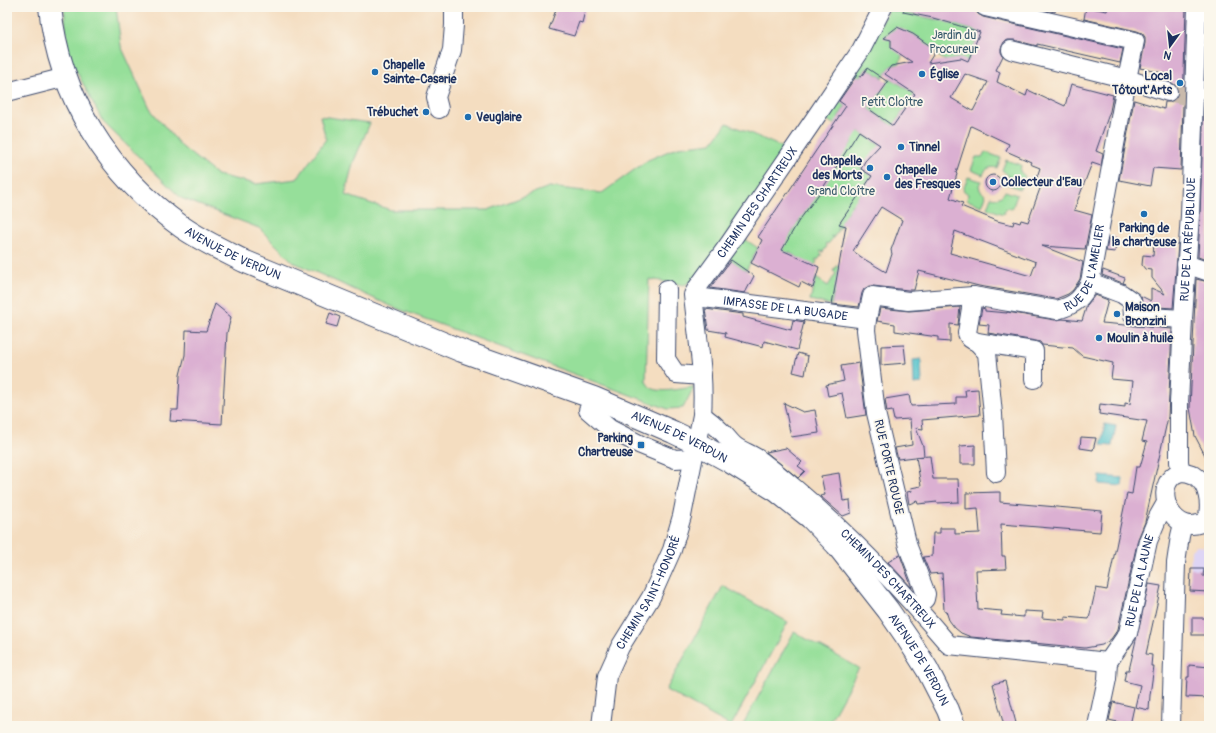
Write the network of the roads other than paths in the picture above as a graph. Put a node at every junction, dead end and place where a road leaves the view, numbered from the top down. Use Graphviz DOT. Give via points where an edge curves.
graph roads {
  1 [pos="50,7"];
  2 [pos="454,7"];
  3 [pos="884,7"];
  4 [pos="985,7"];
  5 [pos="1197,7"];
  6 [pos="1010,50"];
  7 [pos="66,77"];
  8 [pos="1127,79"];
  9 [pos="7,92"];
  10 [pos="1168,92"];
  11 [pos="439,109"];
  12 [pos="1186,264"];
  13 [pos="1209,272"];
  14 [pos="1090,282"];
  15 [pos="667,289"];
  16 [pos="973,296"];
  17 [pos="704,298"];
  18 [pos="867,319"];
  19 [pos="1183,319"];
  20 [pos="977,342"];
  21 [pos="462,351"];
  22 [pos="702,376"];
  23 [pos="1034,379"];
  24 [pos="702,415"];
  25 [pos="695,450"];
  26 [pos="1181,472"];
  27 [pos="996,473"];
  28 [pos="1166,503"];
  29 [pos="1208,520"];
  30 [pos="1183,524"];
  31 [pos="917,607"];
  32 [pos="1108,662"];
  33 [pos="601,726"];
  34 [pos="954,726"];
  35 [pos="1097,726"];
  36 [pos="1171,726"];
  1 -- 7 [label="main road, AVENUE DE VERDUN" via="55,42"];
  2 -- 11 [label="street" via="452,50 436,97"];
  3 -- 22 [label="street, CHEMIN DES CHARTREUX" via="861,50 816,118 696,288 693,295"];
  4 -- 8 [label="street, RUE DE L'AMELIER" via="1135,42"];
  5 -- 12 [label="street, RUE DE LA RÉPUBLIQUE"];
  6 -- 8 [label="street"];
  7 -- 9 [label="street"];
  7 -- 21 [label="main road, AVENUE DE VERDUN" via="78,107 115,165 138,190 183,227 246,262"];
  8 -- 10 [label="street"];
  8 -- 14 [label="street, RUE DE L'AMELIER"];
  12 -- 13 [label="street"];
  12 -- 19 [label="street, RUE DE LA RÉPUBLIQUE"];
  14 -- 16 [label="street, RUE DE L'AMELIER" via="1076,303 1057,310"];
  14 -- 19 [label="street" via="1122,294 1132,301 1133,316"];
  15 -- 22 [label="street" via="666,359 676,374"];
  16 -- 18 [label="street, RUE DE L'AMELIER" via="908,301 872,296"];
  16 -- 20 [label="street" via="967,333 968,338"];
  17 -- 18 [label="street, IMPASSE DE LA BUGADE"];
  18 -- 31 [label="street, RUE PORTE ROUGE" via="866,330 876,413 908,547 926,594 926,599"];
  19 -- 26 [label="street, RUE DE LA RÉPUBLIQUE" via="1179,403"];
  20 -- 23 [label="street" via="1034,351"];
  20 -- 27 [label="street" via="987,353"];
  21 -- 25 [label="main road, AVENUE DE VERDUN" via="667,444"];
  21 -- 25 [label="main road, AVENUE DE VERDUN" via="594,398 673,432"];
  22 -- 24 [label="street, CHEMIN DES CHARTREUX"];
  24 -- 25 [label="street, CHEMIN DES CHARTREUX"];
  24 -- 31 [label="street, CHEMIN DES CHARTREUX" via="739,449 760,459 840,527"];
  25 -- 33 [label="street, CHEMIN SAINT-HONORÉ" via="682,516 672,550 651,597 620,647 607,676"];
  25 -- 34 [label="main road, AVENUE DE VERDUN" via="777,491 811,518 837,545 908,639 927,669"];
  26 -- 28 [label="street" via="1173,476 1168,483"];
  26 -- 29 [label="street" via="1192,474 1206,489 1209,503"];
  28 -- 30 [label="street" via="1176,520"];
  28 -- 32 [label="street, RUE DE LA LAUNE" via="1148,541 1128,633"];
  29 -- 30 [label="street" via="1192,526"];
  30 -- 36 [label="street" via="1176,563"];
  31 -- 32 [label="street, CHEMIN DES CHARTREUX" via="949,645"];
  32 -- 35 [label="street, RUE DE LA LAUNE"];
}
